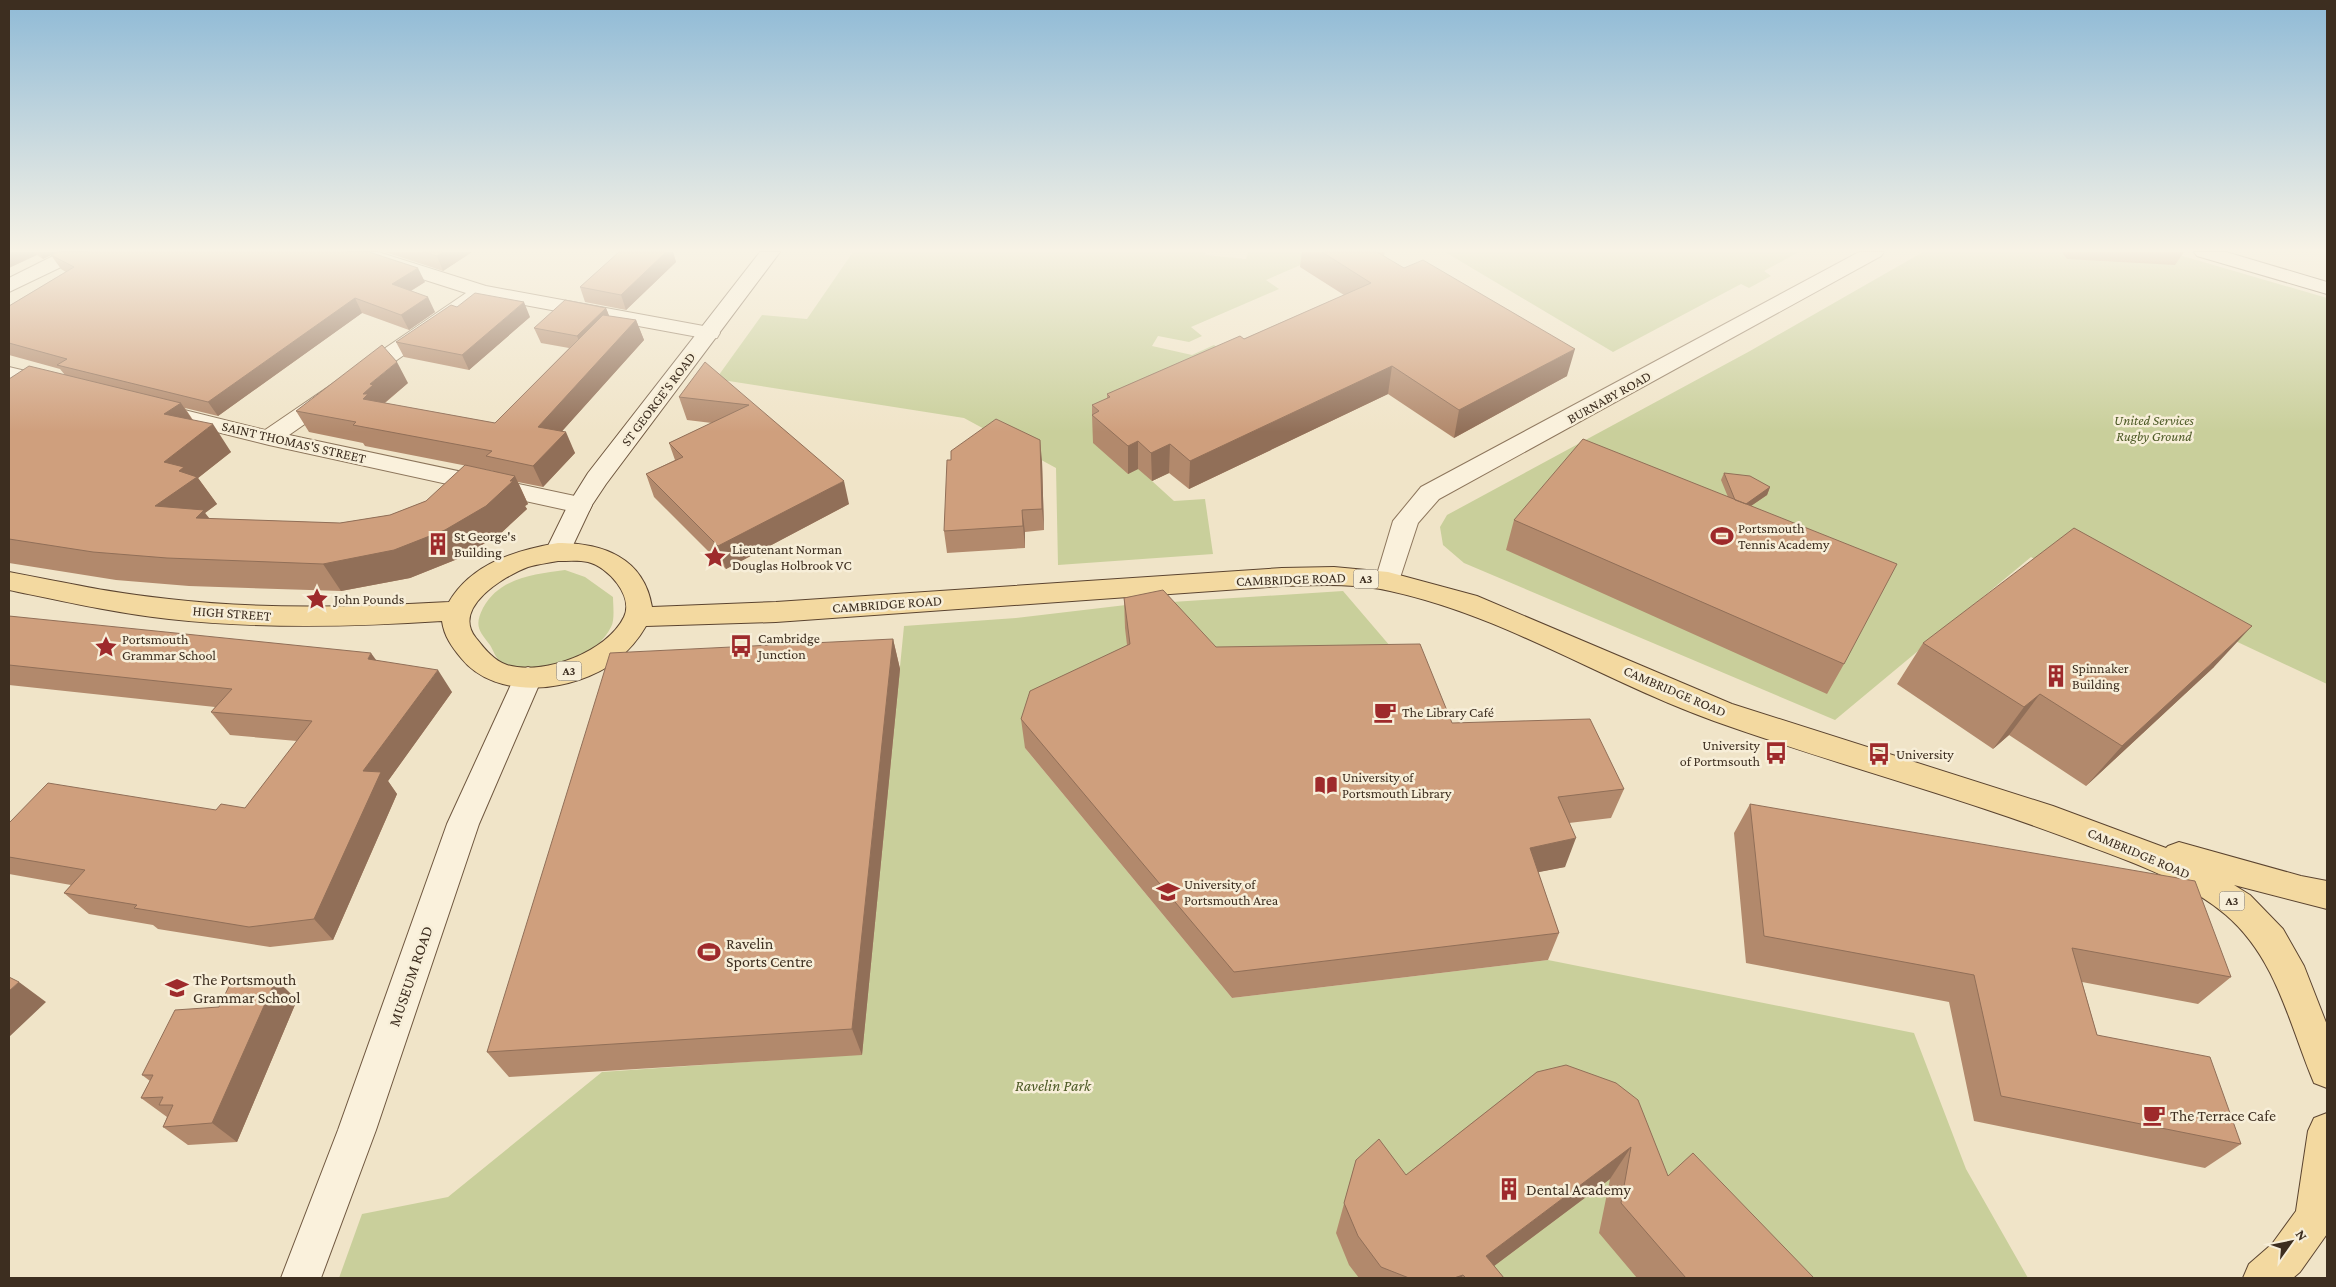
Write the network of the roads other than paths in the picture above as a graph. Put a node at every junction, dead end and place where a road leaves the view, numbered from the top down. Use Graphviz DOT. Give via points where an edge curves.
graph roads {
  1 [pos="451,312"];
  2 [pos="596,312"];
  3 [pos="725,312"];
  4 [pos="1764,312"];
  5 [pos="709,333"];
  6 [pos="9,374"];
  7 [pos="73,390"];
  8 [pos="137,405"];
  9 [pos="269,438"];
  10 [pos="580,505"];
  11 [pos="558,552"];
  12 [pos="9,581"];
  13 [pos="1388,581"];
  14 [pos="457,611"];
  15 [pos="638,617"];
  16 [pos="528,678"];
  17 [pos="2053,819"];
  18 [pos="2327,895"];
  19 [pos="2327,1071"];
  20 [pos="2327,1131"];
  21 [pos="302,1278"];
  22 [pos="2263,1278"];
  1 -- 9 [label="street"];
  2 -- 5 [label="street"];
  3 -- 5 [label="street, ST GEORGE'S ROAD"];
  4 -- 13 [label="street, BURNABY ROAD" via="1430,494 1406,522"];
  5 -- 10 [label="street, ST GEORGE'S ROAD"];
  6 -- 7 [label="street"];
  8 -- 9 [label="street, SAINT THOMAS'S STREET"];
  9 -- 10 [label="street, SAINT THOMAS'S STREET"];
  10 -- 11 [label="street, ST GEORGE'S ROAD"];
  11 -- 14 [label="main road" via="526,558 507,566 470,592"];
  11 -- 15 [label="main road" via="581,552 602,558 617,569 638,597"];
  12 -- 14 [label="main road, HIGH STREET" via="169,609 257,615 344,617"];
  13 -- 15 [label="main road, CAMBRIDGE ROAD / A3" via="1334,576 1282,577 776,612"];
  13 -- 17 [label="main road, CAMBRIDGE ROAD / A3" via="1468,603 1722,712"];
  14 -- 16 [label="main road, A3" via="456,628 476,657 489,669"];
  15 -- 16 [label="main road, A3" via="623,638 603,655 577,669"];
  16 -- 21 [label="street, MUSEUM ROAD" via="463,824"];
  17 -- 18 [label="main road, CAMBRIDGE ROAD / A3"];
  17 -- 19 [label="main road, CAMBRIDGE ROAD / A3" via="2169,863 2209,884 2238,905 2262,928 2281,956 2305,1008"];
  20 -- 22 [label="main road" via="2314,1219 2286,1258"];
}
